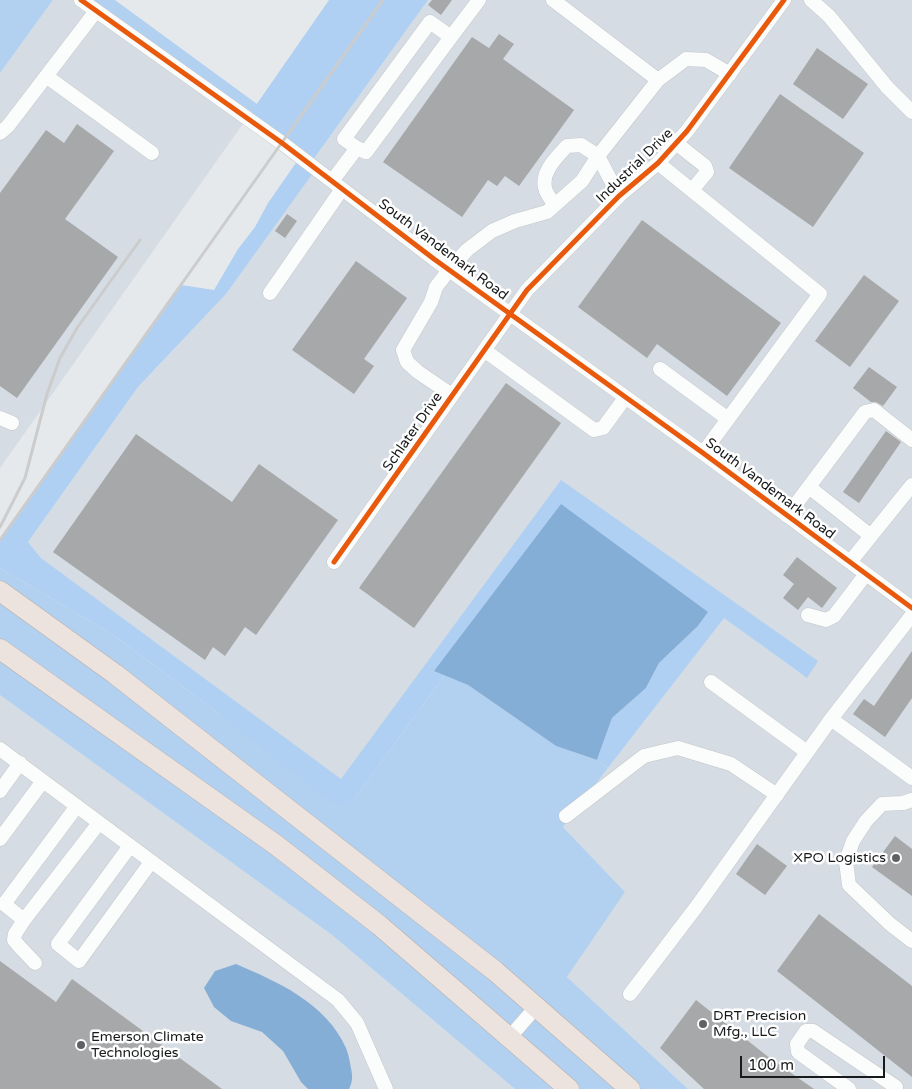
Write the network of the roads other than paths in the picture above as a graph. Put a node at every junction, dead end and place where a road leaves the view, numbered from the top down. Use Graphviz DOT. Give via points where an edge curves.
graph roads {
  1 [pos="81,0"];
  2 [pos="479,0"];
  3 [pos="553,0"];
  4 [pos="784,0"];
  5 [pos="811,0"];
  6 [pos="96,10"];
  7 [pos="451,37"];
  8 [pos="730,74"];
  9 [pos="46,76"];
  10 [pos="658,80"];
  11 [pos="912,112"];
  12 [pos="0,133"];
  13 [pos="676,143"];
  14 [pos="356,148"];
  15 [pos="152,153"];
  16 [pos="598,156"];
  17 [pos="658,163"];
  18 [pos="337,185"];
  19 [pos="692,190"];
  20 [pos="620,196"];
  21 [pos="555,205"];
  22 [pos="449,270"];
  23 [pos="270,293"];
  24 [pos="510,314"];
  25 [pos="484,350"];
  26 [pos="660,369"];
  27 [pos="452,395"];
  28 [pos="625,398"];
  29 [pos="728,419"];
  30 [pos="912,440"];
  31 [pos="702,453"];
  32 [pos="912,485"];
  33 [pos="809,488"];
  34 [pos="787,516"];
  35 [pos="871,536"];
  36 [pos="334,562"];
  37 [pos="850,562"];
  38 [pos="866,574"];
  39 [pos="0,591"];
  40 [pos="912,608"];
  41 [pos="808,615"];
  42 [pos="912,615"];
  43 [pos="0,648"];
  44 [pos="711,682"];
  45 [pos="831,719"];
  46 [pos="0,749"];
  47 [pos="807,752"];
  48 [pos="20,764"];
  49 [pos="912,778"];
  50 [pos="43,781"];
  51 [pos="0,791"];
  52 [pos="777,794"];
  53 [pos="912,800"];
  54 [pos="77,806"];
  55 [pos="566,816"];
  56 [pos="99,822"];
  57 [pos="0,839"];
  58 [pos="130,846"];
  59 [pos="151,862"];
  60 [pos="24,920"];
  61 [pos="912,941"];
  62 [pos="35,963"];
  63 [pos="630,994"];
  64 [pos="536,1007"];
  65 [pos="510,1037"];
  66 [pos="899,1088"];
  67 [pos="386,1089"];
  68 [pos="569,1089"];
  69 [pos="630,1089"];
  70 [pos="849,1089"];
  1 -- 6 [label="street, South Vandemark Road"];
  2 -- 7 [label="street"];
  3 -- 10 [label="street"];
  4 -- 8 [label="street, Industrial Drive"];
  5 -- 11 [label="street" via="829,16 887,87"];
  6 -- 9 [label="street"];
  6 -- 18 [label="street, South Vandemark Road"];
  7 -- 14 [label="street" via="366,152"];
  7 -- 14 [label="street" via="430,22 344,139"];
  8 -- 10 [label="street" via="706,60 686,59"];
  8 -- 13 [label="street, Industrial Drive"];
  9 -- 12 [label="street"];
  9 -- 15 [label="street"];
  10 -- 16 [label="street"];
  13 -- 17 [label="street, Industrial Drive"];
  13 -- 19 [label="street" via="705,166 707,172"];
  14 -- 18 [label="street"];
  16 -- 20 [label="street"];
  16 -- 21 [label="street" via="582,181"];
  16 -- 21 [label="street" via="581,145 567,146 544,179 546,191"];
  17 -- 19 [label="street"];
  17 -- 20 [label="street, Industrial Drive"];
  18 -- 22 [label="street, South Vandemark Road"];
  18 -- 23 [label="street"];
  19 -- 29 [label="street" via="820,294"];
  20 -- 24 [label="street, Industrial Drive" via="527,290"];
  21 -- 22 [label="street" via="547,212 492,231 467,250"];
  22 -- 24 [label="street, South Vandemark Road"];
  22 -- 27 [label="street" via="436,287 431,302 403,350 406,362"];
  24 -- 25 [label="street, Schlater Drive"];
  24 -- 28 [label="street, South Vandemark Road"];
  25 -- 27 [label="street, Schlater Drive"];
  25 -- 28 [label="street" via="594,430 603,428"];
  26 -- 29 [label="street"];
  27 -- 36 [label="street, Schlater Drive"];
  28 -- 31 [label="street, South Vandemark Road"];
  29 -- 31 [label="street"];
  30 -- 33 [label="street" via="874,410 865,412"];
  31 -- 34 [label="street, South Vandemark Road"];
  32 -- 35 [label="street"];
  33 -- 34 [label="street"];
  33 -- 35 [label="street"];
  34 -- 37 [label="street, South Vandemark Road"];
  35 -- 37 [label="street"];
  37 -- 38 [label="street, South Vandemark Road"];
  38 -- 40 [label="street, South Vandemark Road"];
  38 -- 41 [label="street" via="834,616 826,620"];
  39 -- 64 [label="highway" via="115,674 495,971"];
  42 -- 45 [label="street"];
  43 -- 65 [label="highway" via="290,857 379,925"];
  44 -- 47 [label="street"];
  45 -- 47 [label="street"];
  45 -- 49 [label="street"];
  46 -- 48 [label="street"];
  47 -- 52 [label="street"];
  48 -- 50 [label="street"];
  48 -- 51 [label="street"];
  50 -- 54 [label="street"];
  50 -- 57 [label="street"];
  52 -- 55 [label="street" via="731,764 678,748 644,756"];
  52 -- 63 [label="street"];
  53 -- 61 [label="street" via="882,804 866,820 853,841 846,862 849,885"];
  54 -- 56 [label="street"];
  54 -- 60 [label="street" via="4,904"];
  56 -- 58 [label="street"];
  56 -- 60 [label="street"];
  58 -- 59 [label="street"];
  58 -- 59 [label="street" via="58,944 72,955 79,960"];
  59 -- 67 [label="street" via="338,1000 357,1023"];
  60 -- 62 [label="street" via="14,940"];
  64 -- 65 [label="street"];
  64 -- 69 [label="highway"];
  65 -- 68 [label="highway"];
  66 -- 70 [label="street" via="813,1031 806,1031 797,1044 798,1052"];
}
